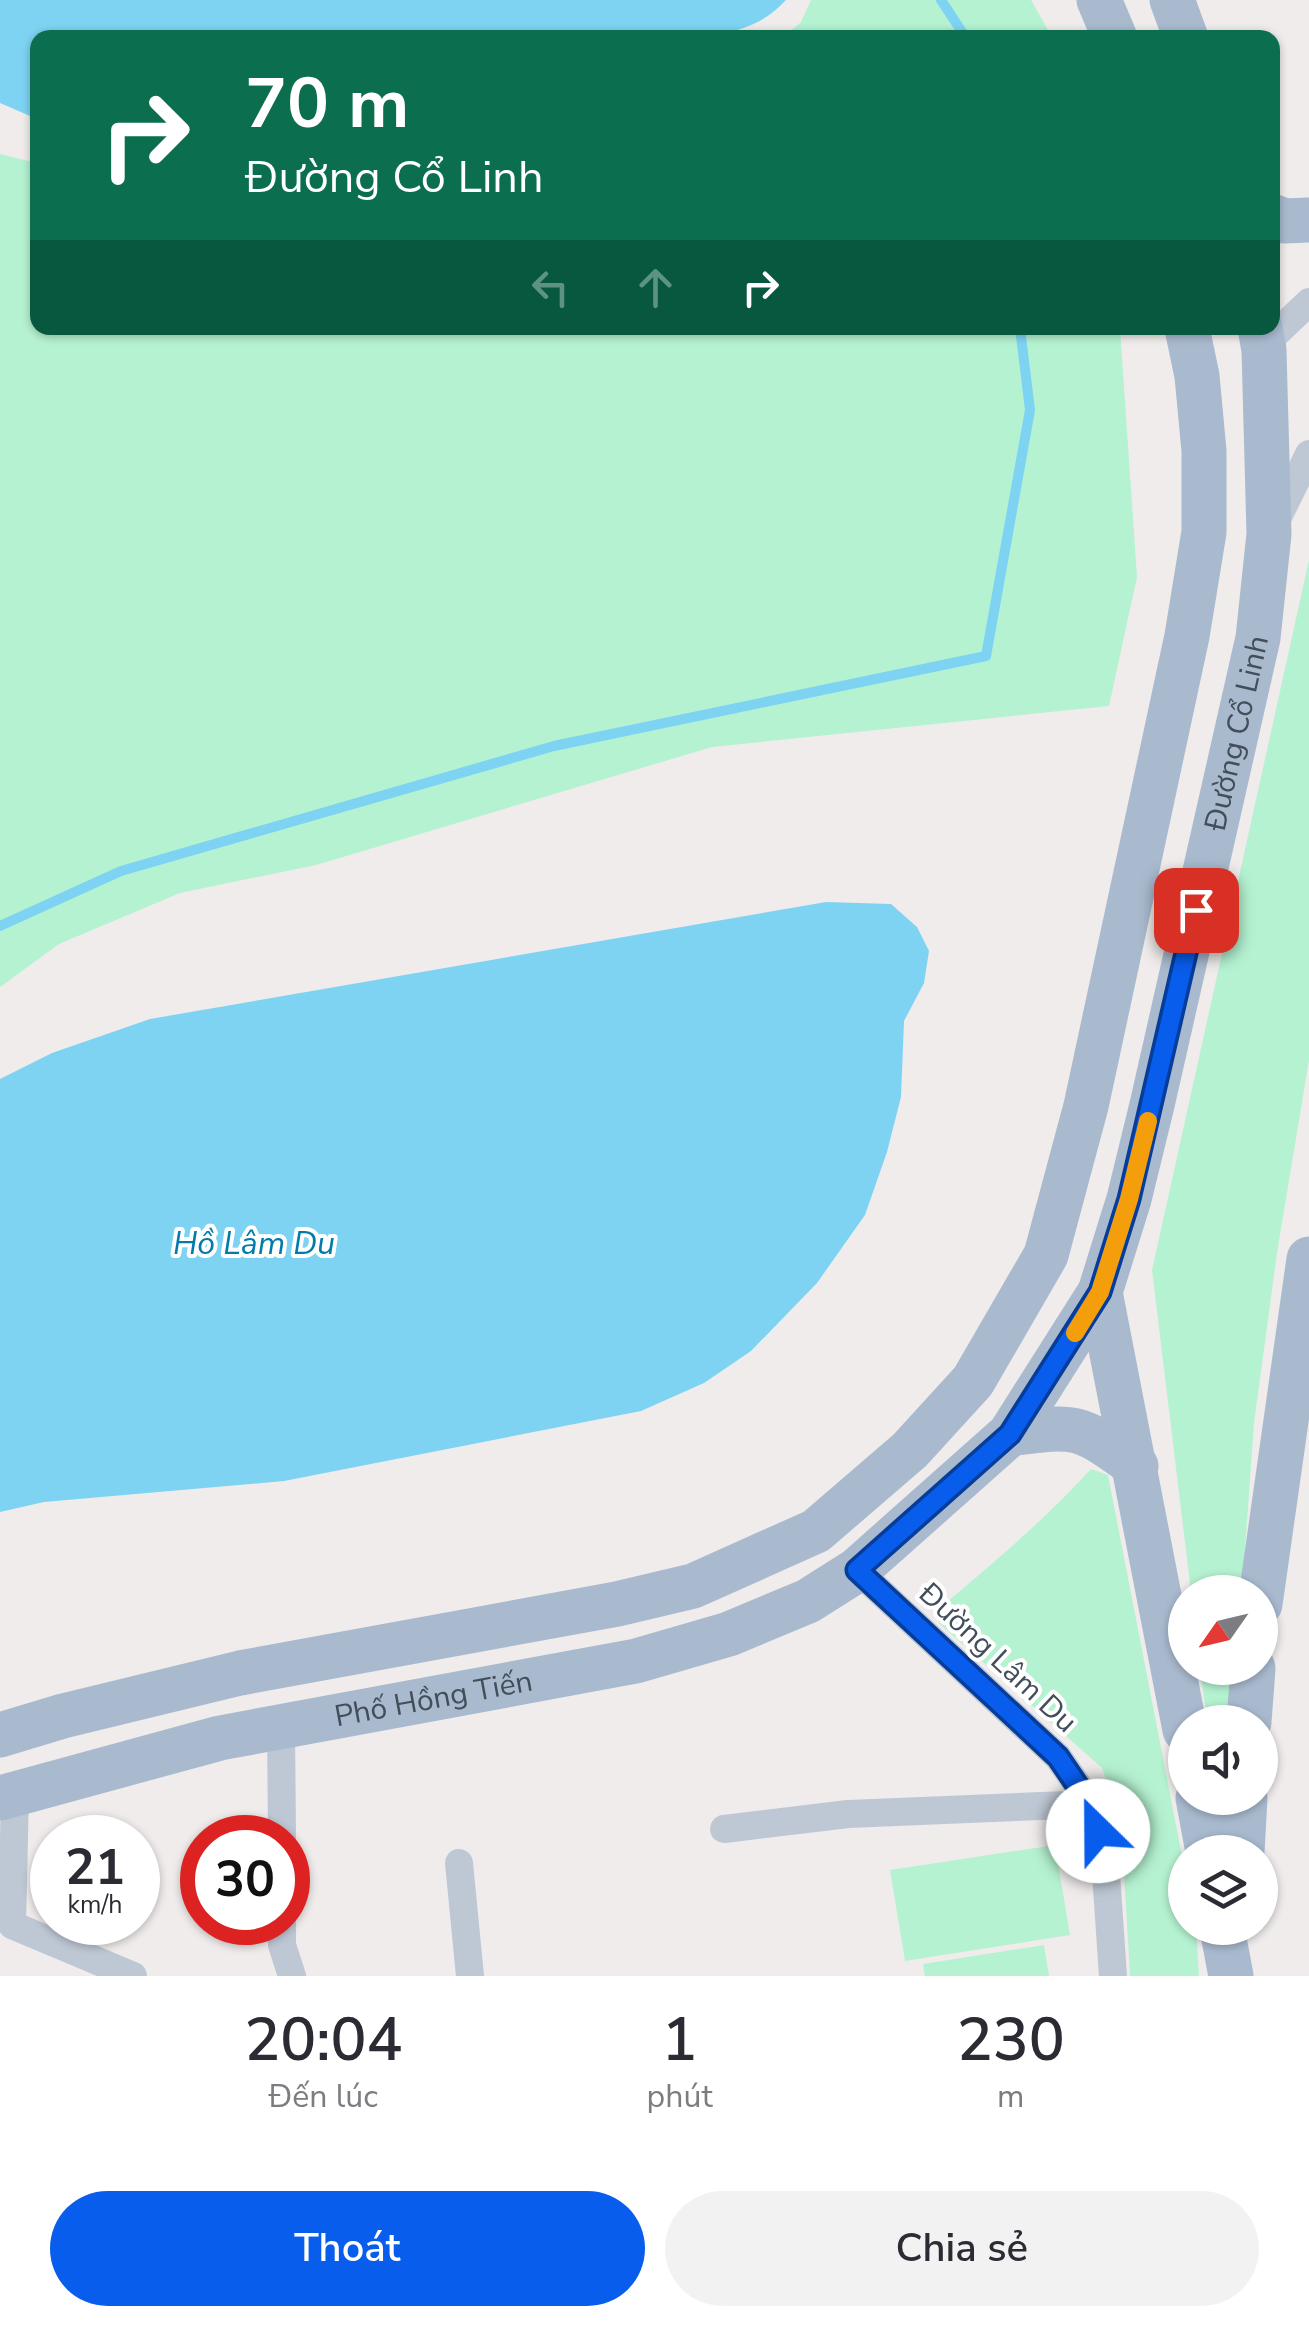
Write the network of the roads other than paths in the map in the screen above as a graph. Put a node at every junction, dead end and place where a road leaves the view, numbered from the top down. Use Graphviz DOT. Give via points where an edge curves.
graph roads {
  1 [pos="1099,0"];
  2 [pos="1172,0"];
  3 [pos="1112,30"];
  4 [pos="1183,30"];
  5 [pos="1280,219"];
  6 [pos="1309,220"];
  7 [pos="1309,302"];
  8 [pos="1280,324"];
  9 [pos="1188,335"];
  10 [pos="1262,337"];
  11 [pos="1309,454"];
  12 [pos="1270,534"];
  13 [pos="1309,1259"];
  14 [pos="1100,1292"];
  15 [pos="1010,1434"];
  16 [pos="1136,1466"];
  17 [pos="857,1570"];
  18 [pos="1264,1575"];
  19 [pos="1180,1705"];
  20 [pos="282,1726"];
  21 [pos="0,1736"];
  22 [pos="7,1796"];
  23 [pos="1090,1804"];
  24 [pos="282,1815"];
  25 [pos="724,1829"];
  26 [pos="459,1862"];
  27 [pos="282,1945"];
  28 [pos="1226,1945"];
  29 [pos="1235,1945"];
  30 [pos="133,1976"];
  31 [pos="292,1976"];
  32 [pos="470,1976"];
  33 [pos="1112,1976"];
  34 [pos="1232,1976"];
  1 -- 3 [label="main road"];
  2 -- 4 [label="main road"];
  5 -- 6 [label="main road"];
  7 -- 8 [label="street"];
  9 -- 21 [label="main road, Phố Hồng Tiến" via="1204,451 1204,532 1187,636 1086,1106 1046,1254 973,1380 910,1450 816,1531 694,1586 240,1673"];
  10 -- 12 [label="main road, Đường Cổ Linh"];
  11 -- 12 [label="street"];
  12 -- 14 [label="main road, Đường Cổ Linh" via="1258,638 1152,1105"];
  13 -- 18 [label="main road"];
  14 -- 15 [label="main road, Đường Cổ Linh"];
  14 -- 16 [label="main road"];
  15 -- 16 [label="main road" via="1062,1426 1092,1434"];
  15 -- 17 [label="main road, Đường Cổ Linh"];
  16 -- 19 [label="main road"];
  17 -- 20 [label="main road, Phố Hồng Tiến" via="808,1602 636,1661"];
  17 -- 23 [label="street, Đường Lâm Du" via="1058,1757"];
  20 -- 22 [label="main road, Phố Hồng Tiến"];
  20 -- 24 [label="street"];
  22 -- 30 [label="street" via="12,1924"];
  23 -- 25 [label="street" via="848,1814"];
  23 -- 33 [label="street, Đường Lâm Du" via="1104,1859"];
  26 -- 32 [label="street"];
  27 -- 31 [label="street"];
  28 -- 34 [label="main road"];
  29 -- 34 [label="main road"];
}
